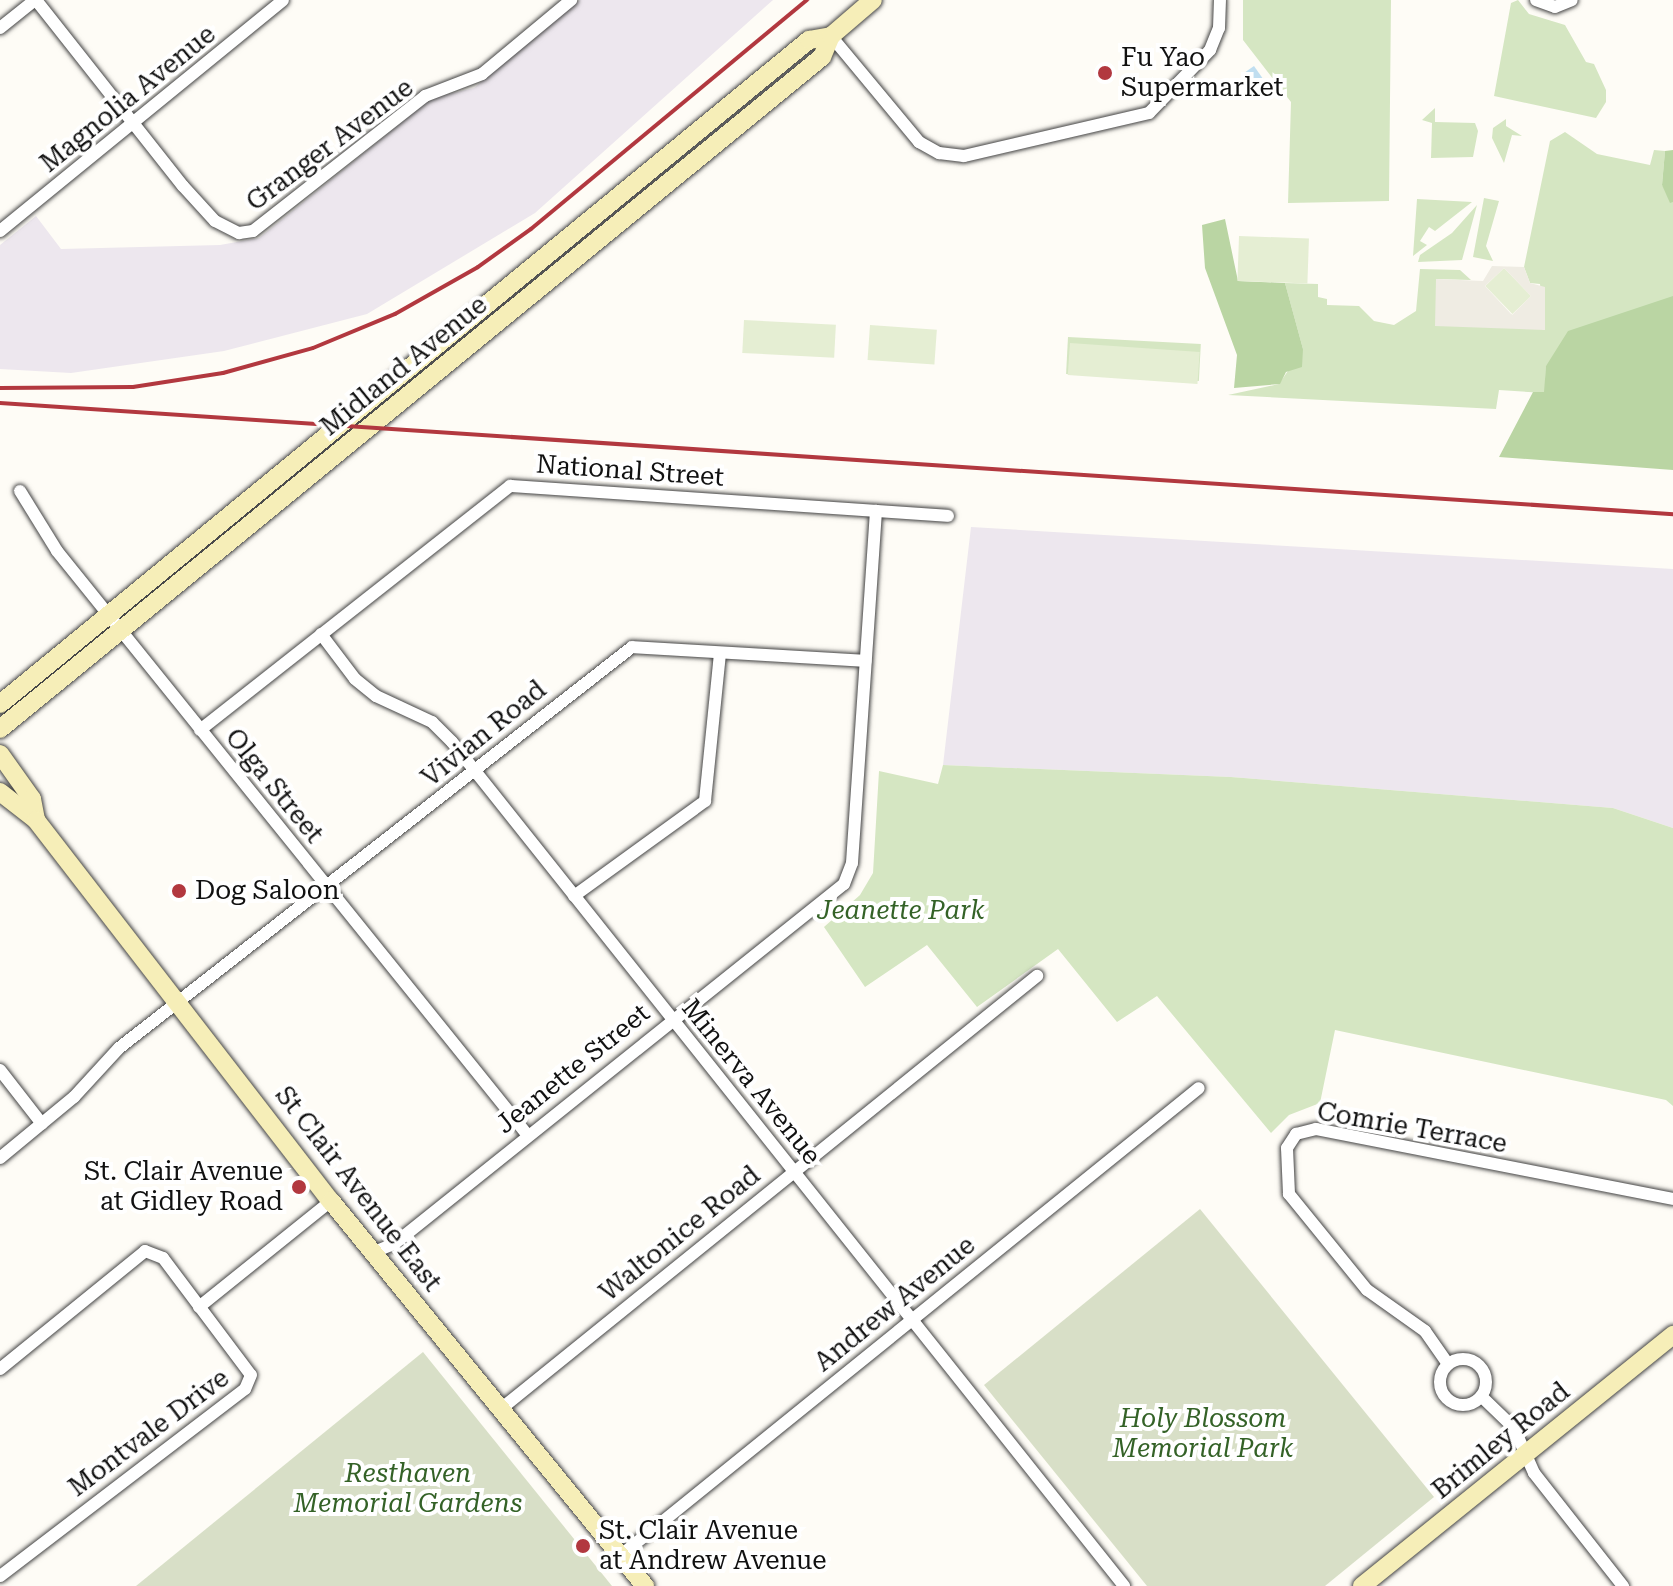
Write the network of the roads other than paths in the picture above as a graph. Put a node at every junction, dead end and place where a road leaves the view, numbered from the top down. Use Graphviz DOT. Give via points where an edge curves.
graph roads {
  1 [pos="35,0"];
  2 [pos="283,0"];
  3 [pos="571,0"];
  4 [pos="873,0"];
  5 [pos="1220,0"];
  6 [pos="1536,0"];
  7 [pos="1572,0"];
  8 [pos="0,28"];
  9 [pos="831,36"];
  10 [pos="135,123"];
  11 [pos="0,231"];
  12 [pos="20,491"];
  13 [pos="876,511"];
  14 [pos="948,516"];
  15 [pos="109,615"];
  16 [pos="122,630"];
  17 [pos="321,634"];
  18 [pos="720,654"];
  19 [pos="866,661"];
  20 [pos="0,704"];
  21 [pos="0,729"];
  22 [pos="200,730"];
  23 [pos="0,754"];
  24 [pos="474,770"];
  25 [pos="0,792"];
  26 [pos="36,820"];
  27 [pos="327,887"];
  28 [pos="574,896"];
  29 [pos="1037,976"];
  30 [pos="181,1002"];
  31 [pos="671,1018"];
  32 [pos="0,1070"];
  33 [pos="1199,1088"];
  34 [pos="42,1124"];
  35 [pos="526,1133"];
  36 [pos="0,1158"];
  37 [pos="793,1170"];
  38 [pos="1673,1199"];
  39 [pos="331,1201"];
  40 [pos="374,1252"];
  41 [pos="199,1307"];
  42 [pos="912,1318"];
  43 [pos="1673,1335"];
  44 [pos="1448,1364"];
  45 [pos="0,1369"];
  46 [pos="1482,1397"];
  47 [pos="502,1408"];
  48 [pos="1526,1454"];
  49 [pos="620,1556"];
  50 [pos="0,1576"];
  51 [pos="645,1586"];
  52 [pos="1124,1586"];
  53 [pos="1362,1586"];
  54 [pos="1623,1586"];
  1 -- 8 [label="street"];
  1 -- 10 [label="street, Granger Avenue"];
  2 -- 10 [label="street, Magnolia Avenue"];
  3 -- 10 [label="street, Granger Avenue" via="470,83 413,104 253,231 227,231 215,221"];
  4 -- 9 [label="main road, Midland Avenue"];
  5 -- 9 [label="street" via="1219,28 1210,50 1152,111 964,156 939,153 919,142"];
  6 -- 7 [label="street" via="1555,7"];
  9 -- 15 [label="main road, Midland Avenue" via="809,40"];
  9 -- 16 [label="main road, Midland Avenue" via="822,57"];
  10 -- 11 [label="street, Magnolia Avenue"];
  12 -- 15 [label="street, Olga Street" via="57,551"];
  13 -- 14 [label="street, National Street"];
  13 -- 17 [label="street, National Street" via="510,486"];
  13 -- 19 [label="street, Jeanette Street"];
  15 -- 16 [label="street, Olga Street"];
  15 -- 20 [label="main road, Midland Avenue"];
  16 -- 21 [label="main road, Midland Avenue"];
  16 -- 22 [label="street, Olga Street"];
  17 -- 22 [label="street, National Street"];
  17 -- 24 [label="street, Minerva Avenue" via="355,679 376,696 432,722"];
  18 -- 19 [label="street, Vivian Road"];
  18 -- 24 [label="street, Vivian Road" via="632,647"];
  18 -- 28 [label="street" via="705,801"];
  19 -- 31 [label="street, Jeanette Street" via="847,879"];
  22 -- 27 [label="street, Olga Street"];
  23 -- 26 [label="main road, St Clair Avenue East" via="32,799"];
  24 -- 27 [label="street, Vivian Road"];
  24 -- 28 [label="street, Minerva Avenue"];
  25 -- 26 [label="main road, St Clair Avenue East"];
  26 -- 30 [label="main road, St Clair Avenue East"];
  27 -- 30 [label="street, Vivian Road"];
  27 -- 35 [label="street, Olga Street"];
  28 -- 31 [label="street, Minerva Avenue"];
  29 -- 37 [label="street, Waltonice Road"];
  30 -- 34 [label="street, Vivian Road" via="119,1048"];
  30 -- 39 [label="main road, St Clair Avenue East"];
  31 -- 35 [label="street, Jeanette Street"];
  31 -- 37 [label="street, Minerva Avenue"];
  32 -- 34 [label="street"];
  33 -- 42 [label="street, Andrew Avenue"];
  34 -- 36 [label="street, Vivian Road"];
  35 -- 40 [label="street, Jeanette Street" via="394,1244"];
  37 -- 42 [label="street, Minerva Avenue"];
  37 -- 47 [label="street, Waltonice Road"];
  38 -- 44 [label="street, Comrie Terrace" via="1316,1129 1296,1134 1287,1148 1289,1194 1367,1290 1425,1331"];
  39 -- 40 [label="main road, St Clair Avenue East"];
  39 -- 41 [label="street"];
  40 -- 47 [label="main road, St Clair Avenue East"];
  41 -- 45 [label="street" via="163,1258 145,1251"];
  41 -- 50 [label="street, Montvale Drive" via="247,1364 249,1385"];
  42 -- 49 [label="street, Andrew Avenue"];
  42 -- 52 [label="street, Minerva Avenue"];
  43 -- 48 [label="main road, Brimley Road"];
  44 -- 46 [label="street" via="1464,1359 1479,1366 1486,1381"];
  44 -- 46 [label="street" via="1440,1388 1450,1402 1467,1405"];
  46 -- 48 [label="street" via="1514,1428"];
  47 -- 49 [label="main road, St Clair Avenue East"];
  48 -- 53 [label="main road, Brimley Road"];
  48 -- 54 [label="street" via="1534,1473"];
  49 -- 51 [label="main road, St Clair Avenue East"];
}
